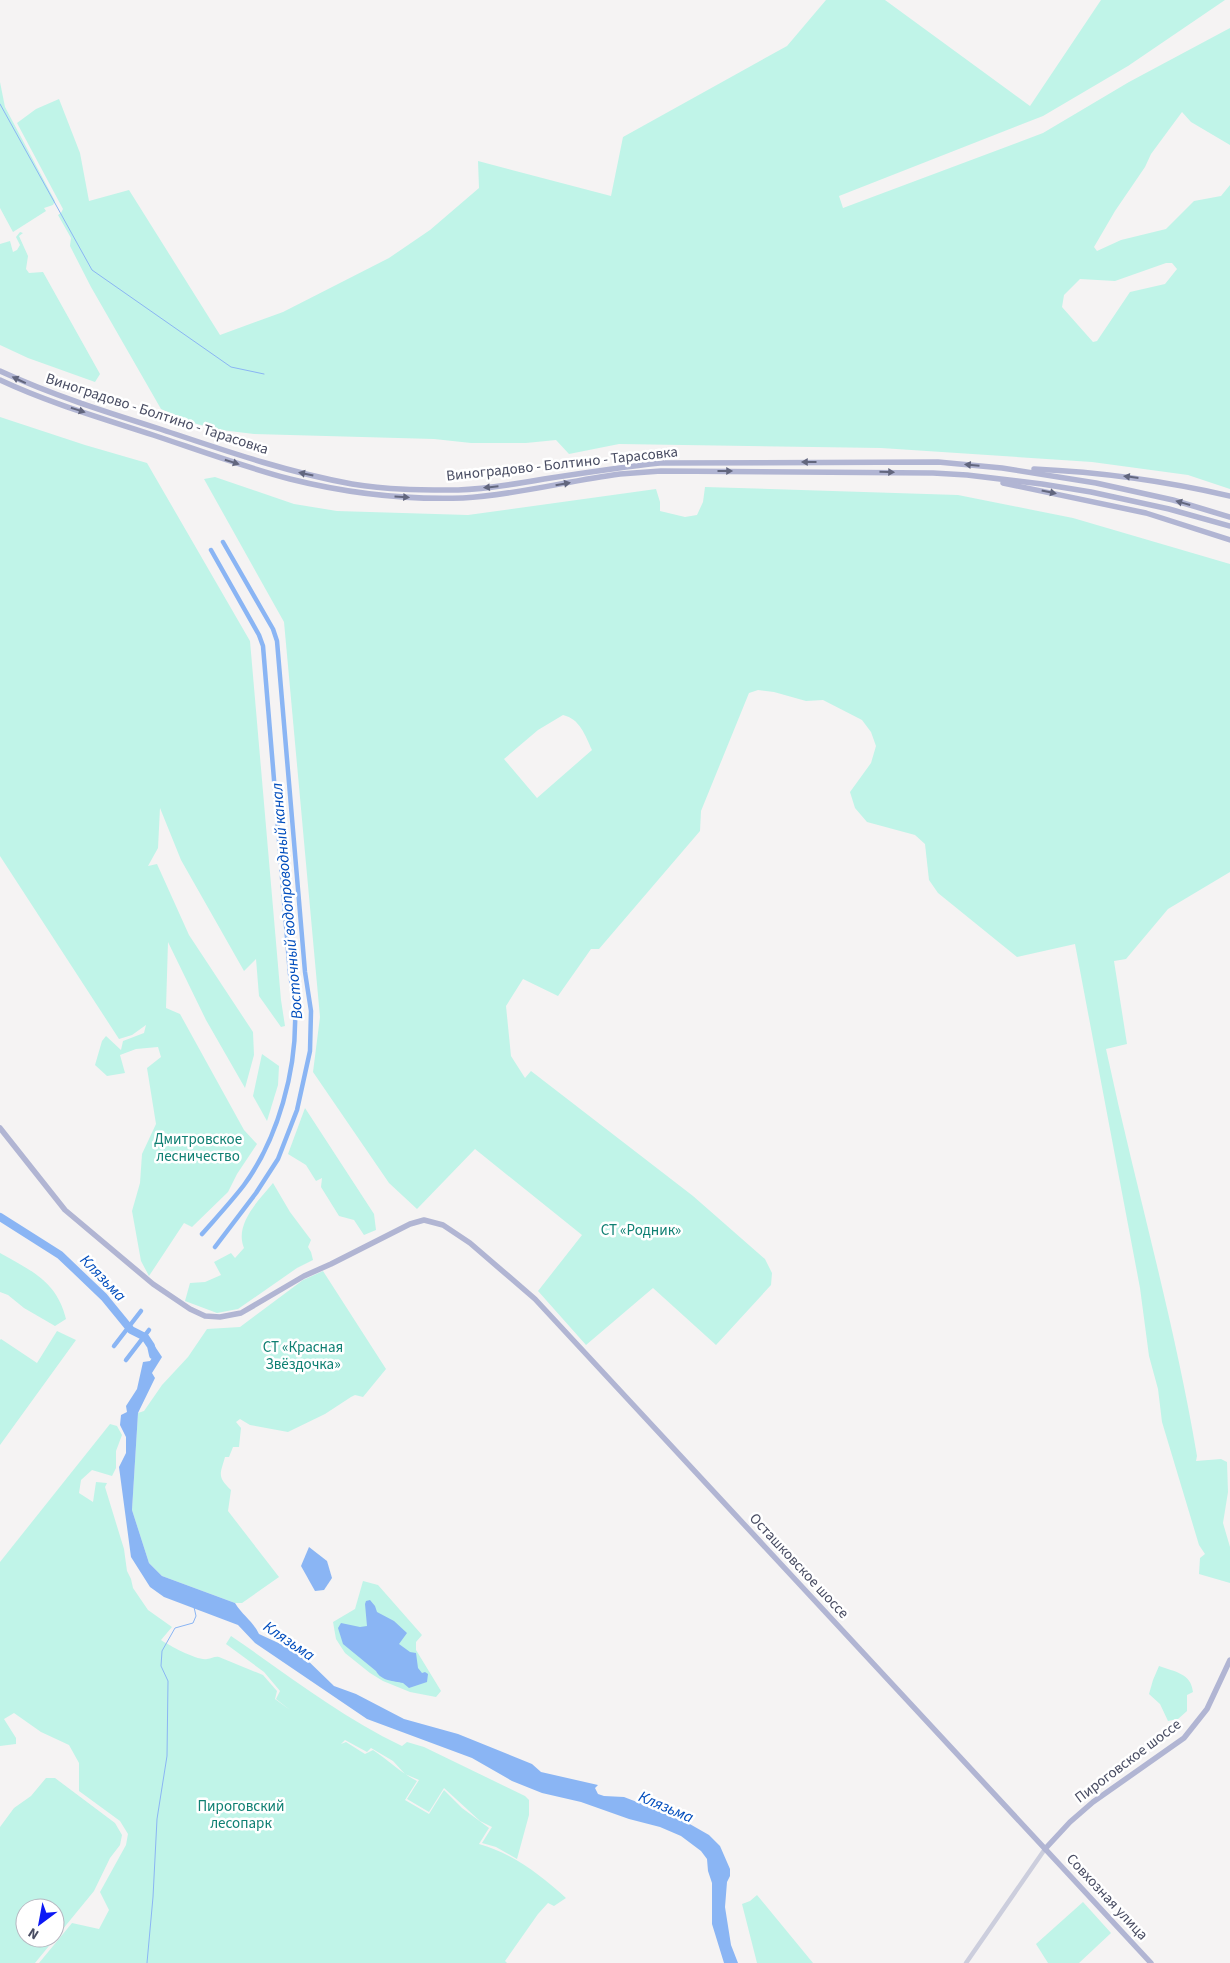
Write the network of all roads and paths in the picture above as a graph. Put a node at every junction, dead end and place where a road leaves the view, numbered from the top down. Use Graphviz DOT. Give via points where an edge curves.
graph roads {
  1 [pos="0,371"];
  2 [pos="0,380"];
  3 [pos="1002,468"];
  4 [pos="967,475"];
  5 [pos="1230,496"];
  6 [pos="1230,517"];
  7 [pos="1230,526"];
  8 [pos="1230,540"];
  9 [pos="0,1128"];
  10 [pos="1230,1660"];
  11 [pos="1045,1849"];
  12 [pos="966,1963"];
  13 [pos="1151,1963"];
  3 -- 1 [label="main road, Виноградово - Болтино - Тарасовка, one-way" via="938,462 660,463 461,490 402,490 292,472 70,400"];
  2 -- 4 [label="main road, Виноградово - Болтино - Тарасовка, one-way" via="67,407 282,477 353,492 404,498 463,498 620,474 662,471"];
  5 -- 3 [label="main road, one-way" via="1179,484 1079,471"];
  6 -- 3 [label="main road, Виноградово - Болтино - Тарасовка, one-way" via="1096,483"];
  4 -- 7 [label="main road, Виноградово - Болтино - Тарасовка" via="1091,492 1169,508"];
  4 -- 8 [label="main road, one-way" via="1146,513"];
  9 -- 11 [label="main road, Осташковское шоссе" via="65,1210 153,1284 205,1316 235,1316 304,1276 424,1220 443,1226 470,1243 535,1299"];
  10 -- 11 [label="main road, Пироговское шоссе" via="1207,1709 1184,1738 1092,1802"];
  11 -- 12 [label="street"];
  11 -- 13 [label="main road, Совхозная улица"];
}
